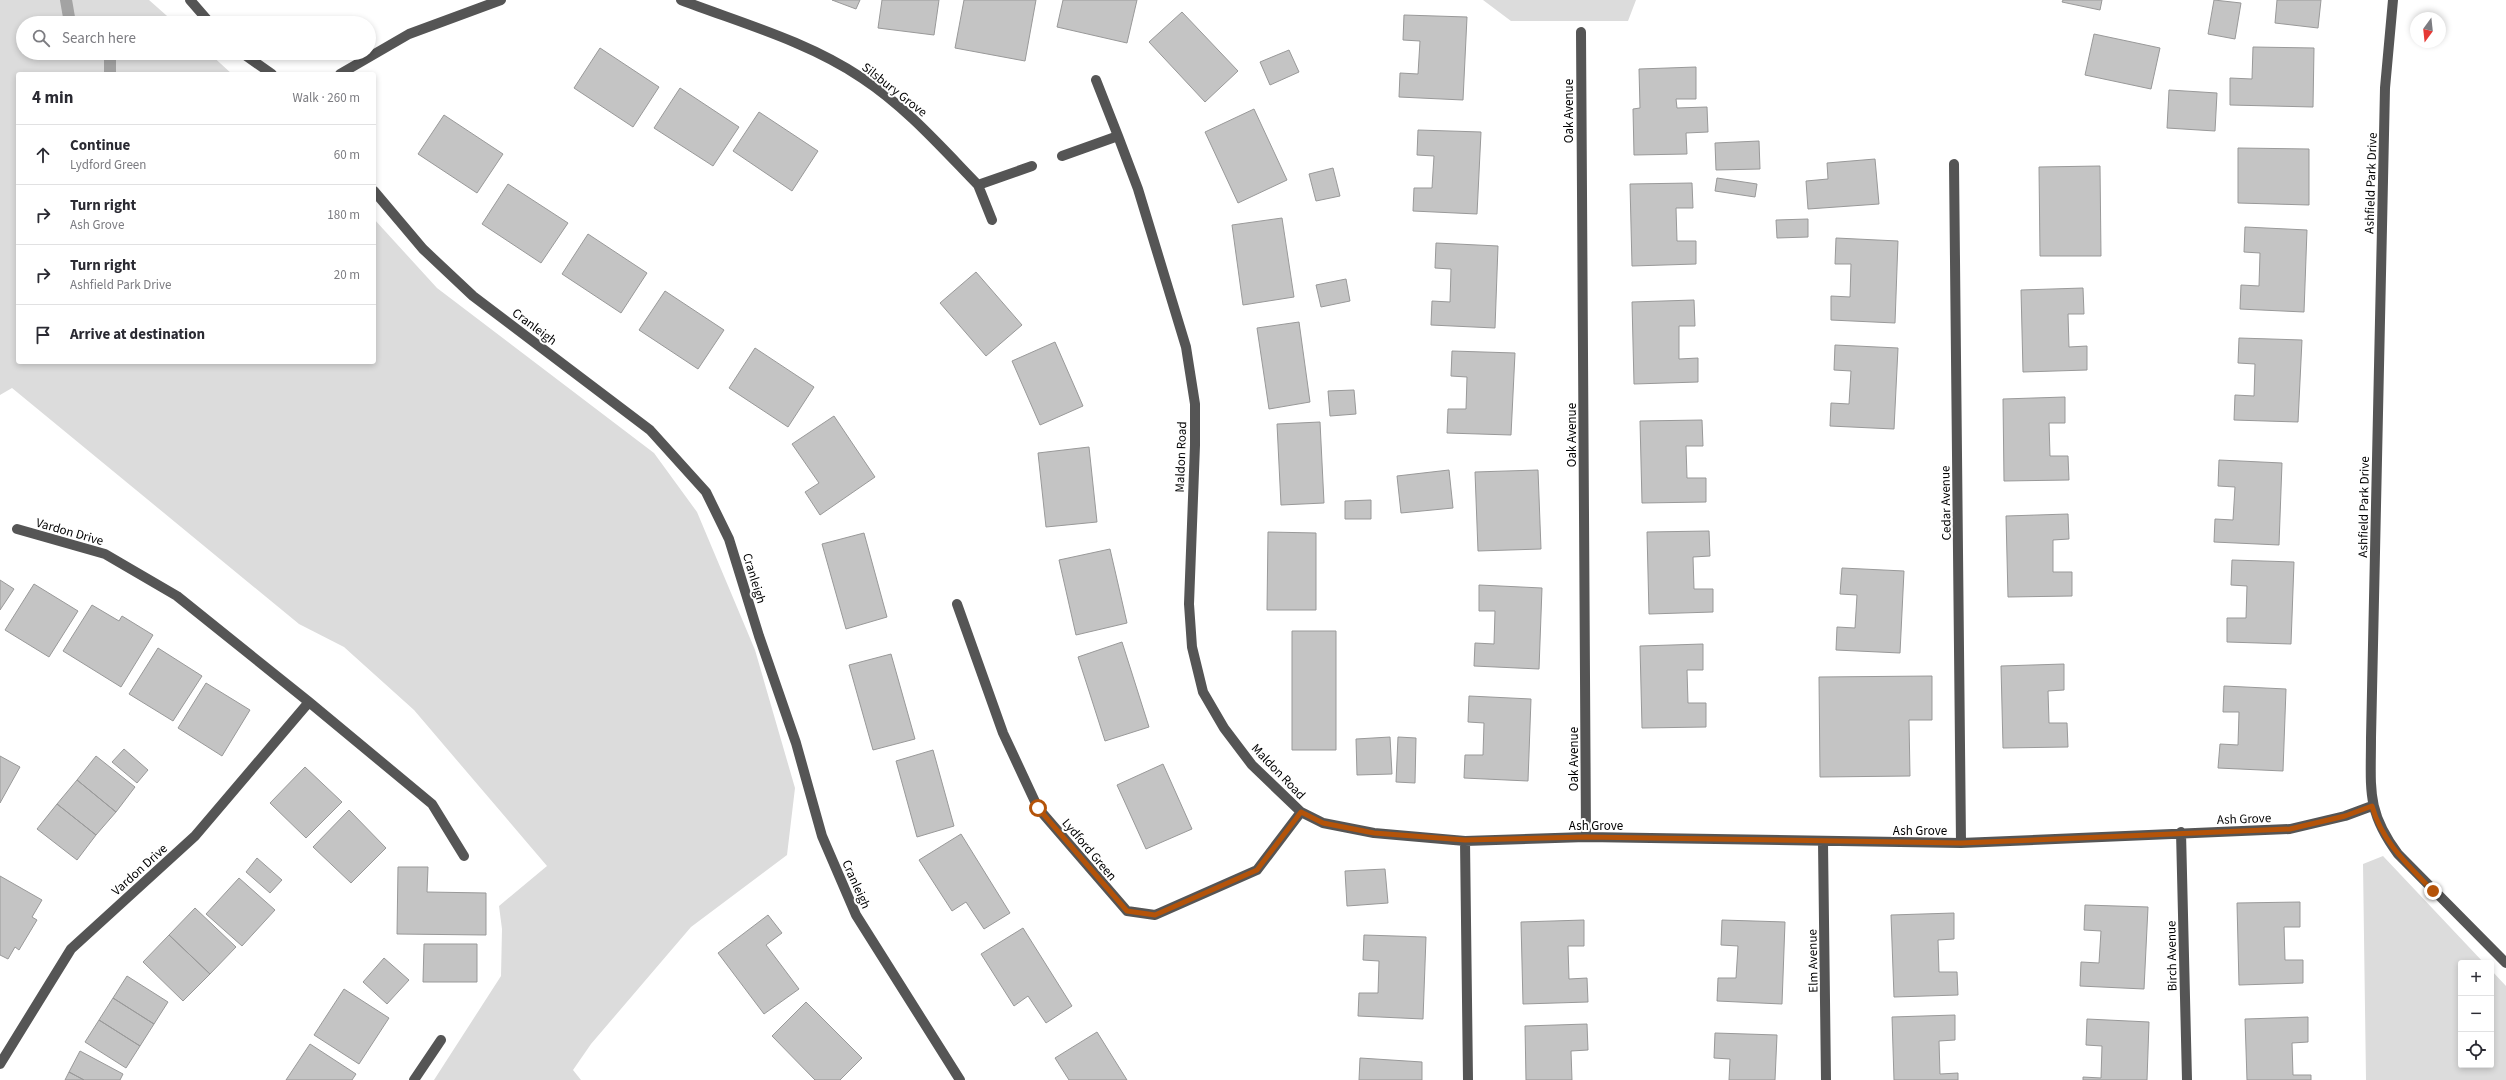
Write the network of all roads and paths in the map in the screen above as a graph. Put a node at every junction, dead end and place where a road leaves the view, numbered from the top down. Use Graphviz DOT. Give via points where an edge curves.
graph roads {
  1 [pos="190,0"];
  2 [pos="501,0"];
  3 [pos="681,0"];
  4 [pos="2393,0"];
  5 [pos="204,16"];
  6 [pos="1581,32"];
  7 [pos="376,53"];
  8 [pos="252,60"];
  9 [pos="364,60"];
  10 [pos="269,72"];
  11 [pos="344,72"];
  12 [pos="1096,80"];
  13 [pos="1118,136"];
  14 [pos="1062,156"];
  15 [pos="1954,164"];
  16 [pos="1032,166"];
  17 [pos="978,185"];
  18 [pos="376,193"];
  19 [pos="992,220"];
  20 [pos="17,529"];
  21 [pos="957,604"];
  22 [pos="309,702"];
  23 [pos="2372,806"];
  24 [pos="1301,812"];
  25 [pos="2181,832"];
  26 [pos="1586,837"];
  27 [pos="1465,840"];
  28 [pos="1823,842"];
  29 [pos="1961,843"];
  30 [pos="464,856"];
  31 [pos="2506,963"];
  32 [pos="441,1040"];
  33 [pos="1,1059"];
  34 [pos="414,1080"];
  35 [pos="960,1080"];
  36 [pos="1468,1080"];
  37 [pos="1826,1080"];
  38 [pos="2187,1080"];
  1 -- 5 [label="street"];
  2 -- 7 [label="street" via="410,34"];
  3 -- 17 [label="street, Silsbury Grove" via="806,47 862,78 912,117"];
  4 -- 23 [label="street, Ashfield Park Drive" via="2386,88 2381,249 2371,738"];
  6 -- 26 [label="street, Oak Avenue"];
  8 -- 10 [label="street"];
  9 -- 11 [label="street"];
  12 -- 13 [label="street, Maldon Road"];
  13 -- 14 [label="street"];
  13 -- 24 [label="street, Maldon Road" via="1138,189 1186,347 1195,404 1189,604 1192,648 1203,692 1224,728 1252,765"];
  15 -- 29 [label="street, Cedar Avenue"];
  16 -- 17 [label="street"];
  17 -- 19 [label="street"];
  18 -- 35 [label="street, Cranleigh" via="446,272 473,296 650,430 706,492 729,538 796,743 825,843 856,915"];
  20 -- 22 [label="street, Vardon Drive" via="105,554 177,596"];
  21 -- 24 [label="street, Lydford Green" via="1002,733 1038,808 1127,911 1155,915 1257,870"];
  22 -- 30 [label="street, Vardon Drive" via="432,804"];
  22 -- 33 [label="street, Vardon Drive" via="195,836 70,949"];
  23 -- 25 [label="street, Ash Grove" via="2345,816 2290,829"];
  23 -- 31 [label="street, Ashfield Park Drive" via="2384,836 2398,854"];
  24 -- 27 [label="street, Ash Grove" via="1323,823 1374,833"];
  25 -- 29 [label="street, Ash Grove"];
  25 -- 38 [label="street, Birch Avenue"];
  26 -- 27 [label="street, Ash Grove"];
  26 -- 28 [label="street, Ash Grove"];
  27 -- 36 [label="street"];
  28 -- 29 [label="street, Ash Grove"];
  28 -- 37 [label="street, Elm Avenue"];
  32 -- 34 [label="street"];
}
